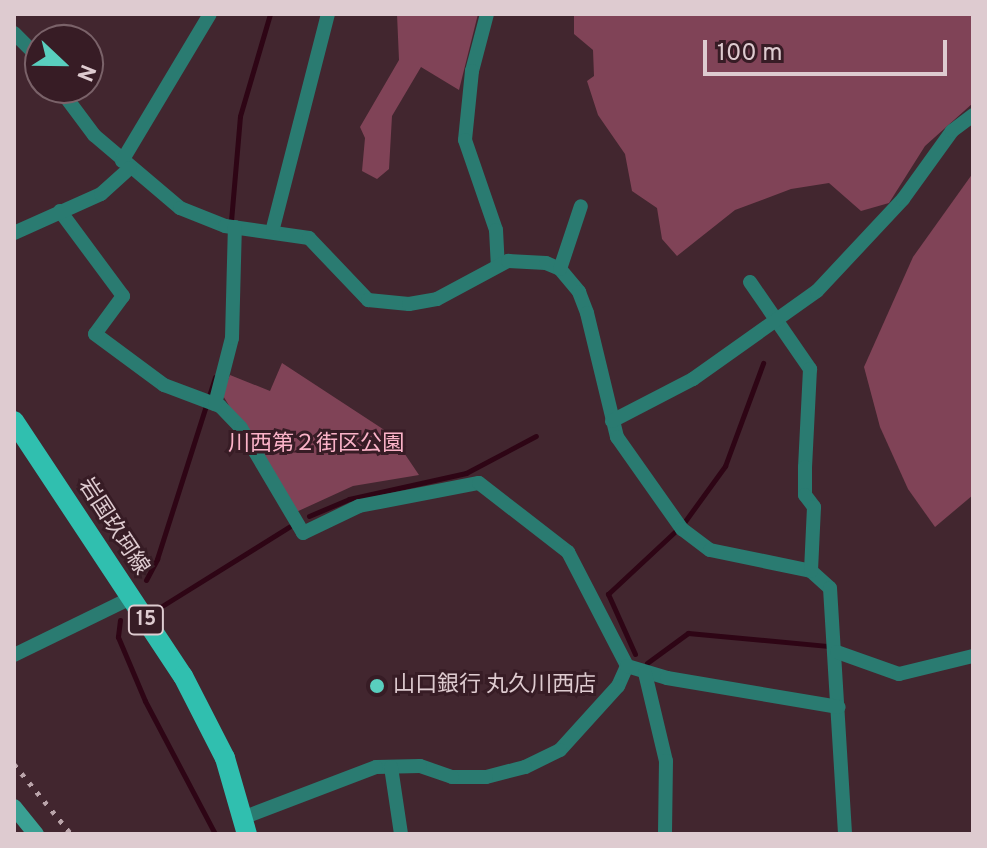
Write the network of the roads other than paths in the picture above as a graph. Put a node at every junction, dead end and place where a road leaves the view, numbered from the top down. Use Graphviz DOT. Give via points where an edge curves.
graph roads {
  1 [pos="210,14"];
  2 [pos="328,14"];
  3 [pos="487,14"];
  4 [pos="71,104"];
  5 [pos="973,115"];
  6 [pos="126,164"];
  7 [pos="581,206"];
  8 [pos="60,211"];
  9 [pos="235,227"];
  10 [pos="273,228"];
  11 [pos="14,233"];
  12 [pos="498,265"];
  13 [pos="560,269"];
  14 [pos="750,282"];
  15 [pos="782,331"];
  16 [pos="210,402"];
  17 [pos="14,421"];
  18 [pos="612,421"];
  19 [pos="811,571"];
  20 [pos="131,598"];
  21 [pos="837,652"];
  22 [pos="14,655"];
  23 [pos="973,656"];
  24 [pos="627,666"];
  25 [pos="645,673"];
  26 [pos="839,707"];
  27 [pos="391,767"];
  28 [pos="14,807"];
  29 [pos="246,825"];
  30 [pos="36,834"];
  31 [pos="401,834"];
  32 [pos="665,834"];
  33 [pos="845,834"];
  1 -- 6 [label="street"];
  2 -- 10 [label="street"];
  3 -- 12 [label="street" via="472,71 465,140 496,230"];
  4 -- 6 [label="street"];
  5 -- 15 [label="street" via="943,141 903,199"];
  6 -- 8 [label="street" via="101,194"];
  6 -- 9 [label="street" via="180,208"];
  7 -- 13 [label="street"];
  8 -- 11 [label="street"];
  8 -- 16 [label="street" via="123,296 95,334 164,385"];
  9 -- 10 [label="street"];
  9 -- 16 [label="street" via="232,338"];
  10 -- 12 [label="street" via="316,242 355,288 383,304 437,299"];
  12 -- 13 [label="street" via="528,261"];
  13 -- 18 [label="street" via="579,292 587,313"];
  14 -- 15 [label="street"];
  15 -- 18 [label="street"];
  15 -- 19 [label="street" via="810,369 805,495 814,507"];
  16 -- 24 [label="street" via="241,428 303,533 359,506 479,483 568,552"];
  17 -- 20 [label="main road, 岩国玖珂線 / 15"];
  18 -- 19 [label="street" via="680,526 710,550"];
  19 -- 21 [label="street" via="830,588"];
  20 -- 22 [label="street"];
  20 -- 29 [label="main road, 岩国玖珂線 / 15" via="201,709"];
  21 -- 23 [label="street" via="899,674"];
  21 -- 26 [label="street"];
  24 -- 25 [label="street"];
  24 -- 27 [label="street" via="618,686 560,750 525,767 486,777 452,777 420,766"];
  25 -- 26 [label="street"];
  25 -- 32 [label="street" via="666,761"];
  26 -- 33 [label="street"];
  27 -- 29 [label="street" via="366,770"];
  27 -- 31 [label="street"];
  28 -- 30 [label="street"];
}
